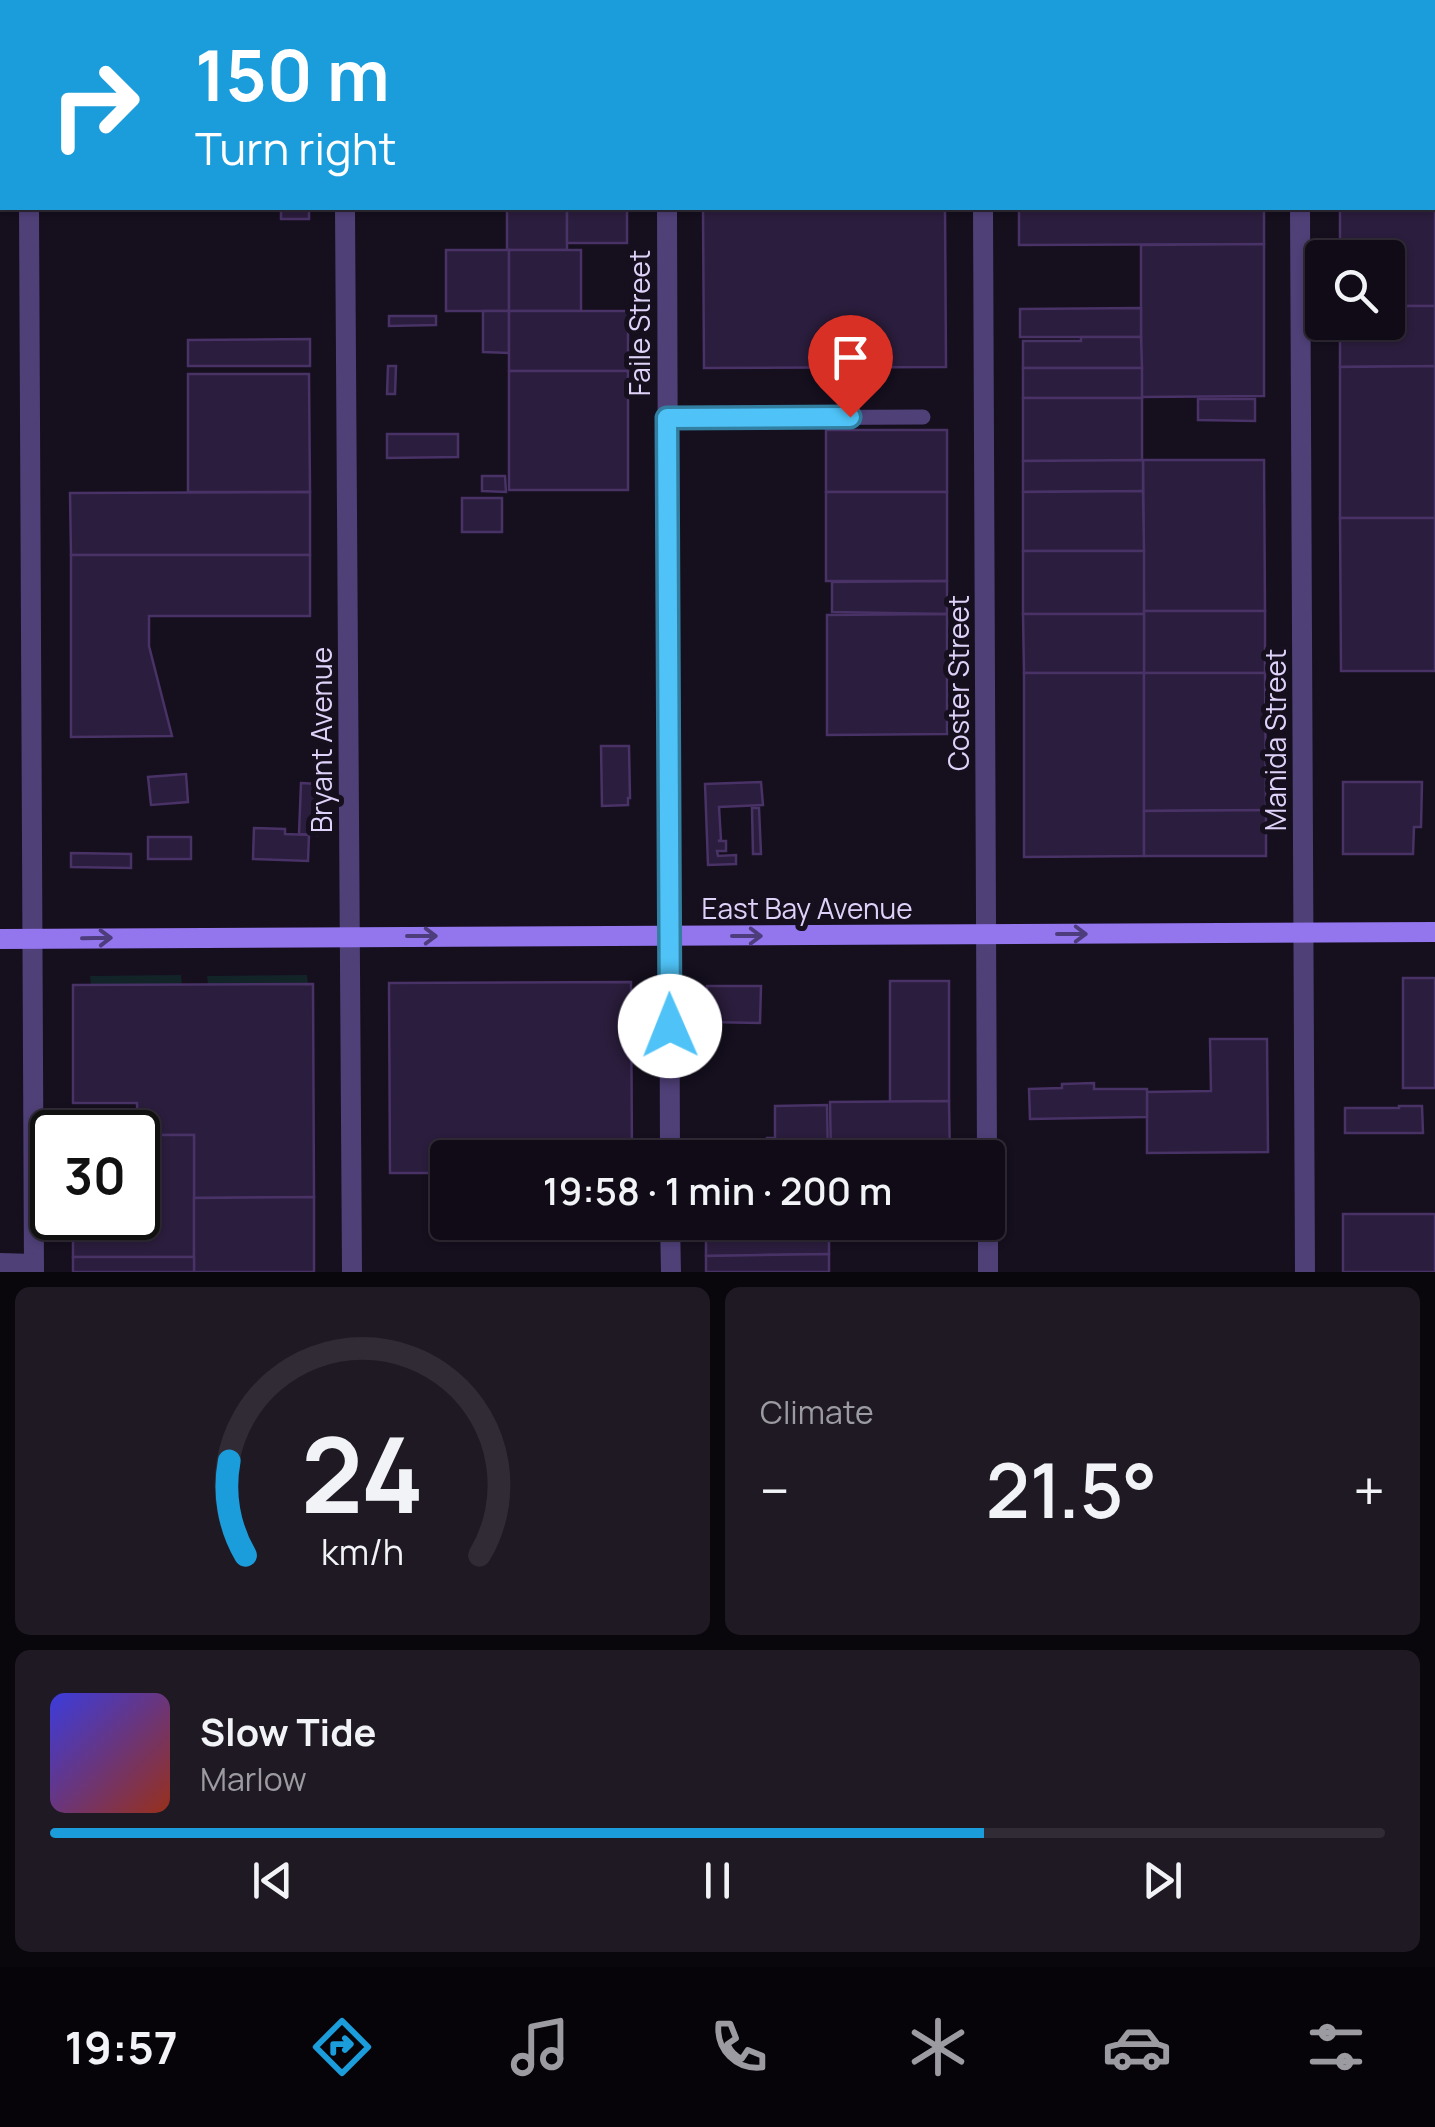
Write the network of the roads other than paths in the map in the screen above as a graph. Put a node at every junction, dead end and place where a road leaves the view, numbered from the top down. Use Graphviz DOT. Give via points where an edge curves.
graph roads {
  1 [pos="28,210"];
  2 [pos="345,210"];
  3 [pos="666,210"];
  4 [pos="984,210"];
  5 [pos="1300,210"];
  6 [pos="924,417"];
  7 [pos="667,418"];
  8 [pos="1304,932"];
  9 [pos="1435,932"];
  10 [pos="985,934"];
  11 [pos="350,936"];
  12 [pos="669,936"];
  13 [pos="0,939"];
  14 [pos="33,939"];
  15 [pos="670,1140"];
  16 [pos="987,1140"];
  17 [pos="670,1240"];
  18 [pos="988,1240"];
  19 [pos="0,1264"];
  20 [pos="34,1268"];
  21 [pos="352,1272"];
  22 [pos="671,1272"];
  23 [pos="988,1272"];
  24 [pos="1306,1272"];
  1 -- 14 [label="street"];
  2 -- 11 [label="street, Bryant Avenue"];
  3 -- 7 [label="street, Faile Street"];
  4 -- 10 [label="street, Coster Street"];
  5 -- 8 [label="street, Manida Street"];
  6 -- 7 [label="lane"];
  7 -- 12 [label="street, Faile Street"];
  8 -- 9 [label="main road, East Bay Avenue"];
  10 -- 8 [label="main road, East Bay Avenue, one-way"];
  8 -- 24 [label="street, Manida Street"];
  12 -- 10 [label="main road, East Bay Avenue, one-way"];
  10 -- 16 [label="street, Coster Street"];
  11 -- 12 [label="main road, East Bay Avenue, one-way"];
  14 -- 11 [label="main road, East Bay Avenue, one-way"];
  11 -- 21 [label="street, Bryant Avenue"];
  12 -- 15 [label="street, Faile Street"];
  13 -- 14 [label="main road, East Bay Avenue"];
  14 -- 20 [label="street"];
  17 -- 22 [label="street"];
  18 -- 23 [label="street"];
  19 -- 20 [label="street"];
}
